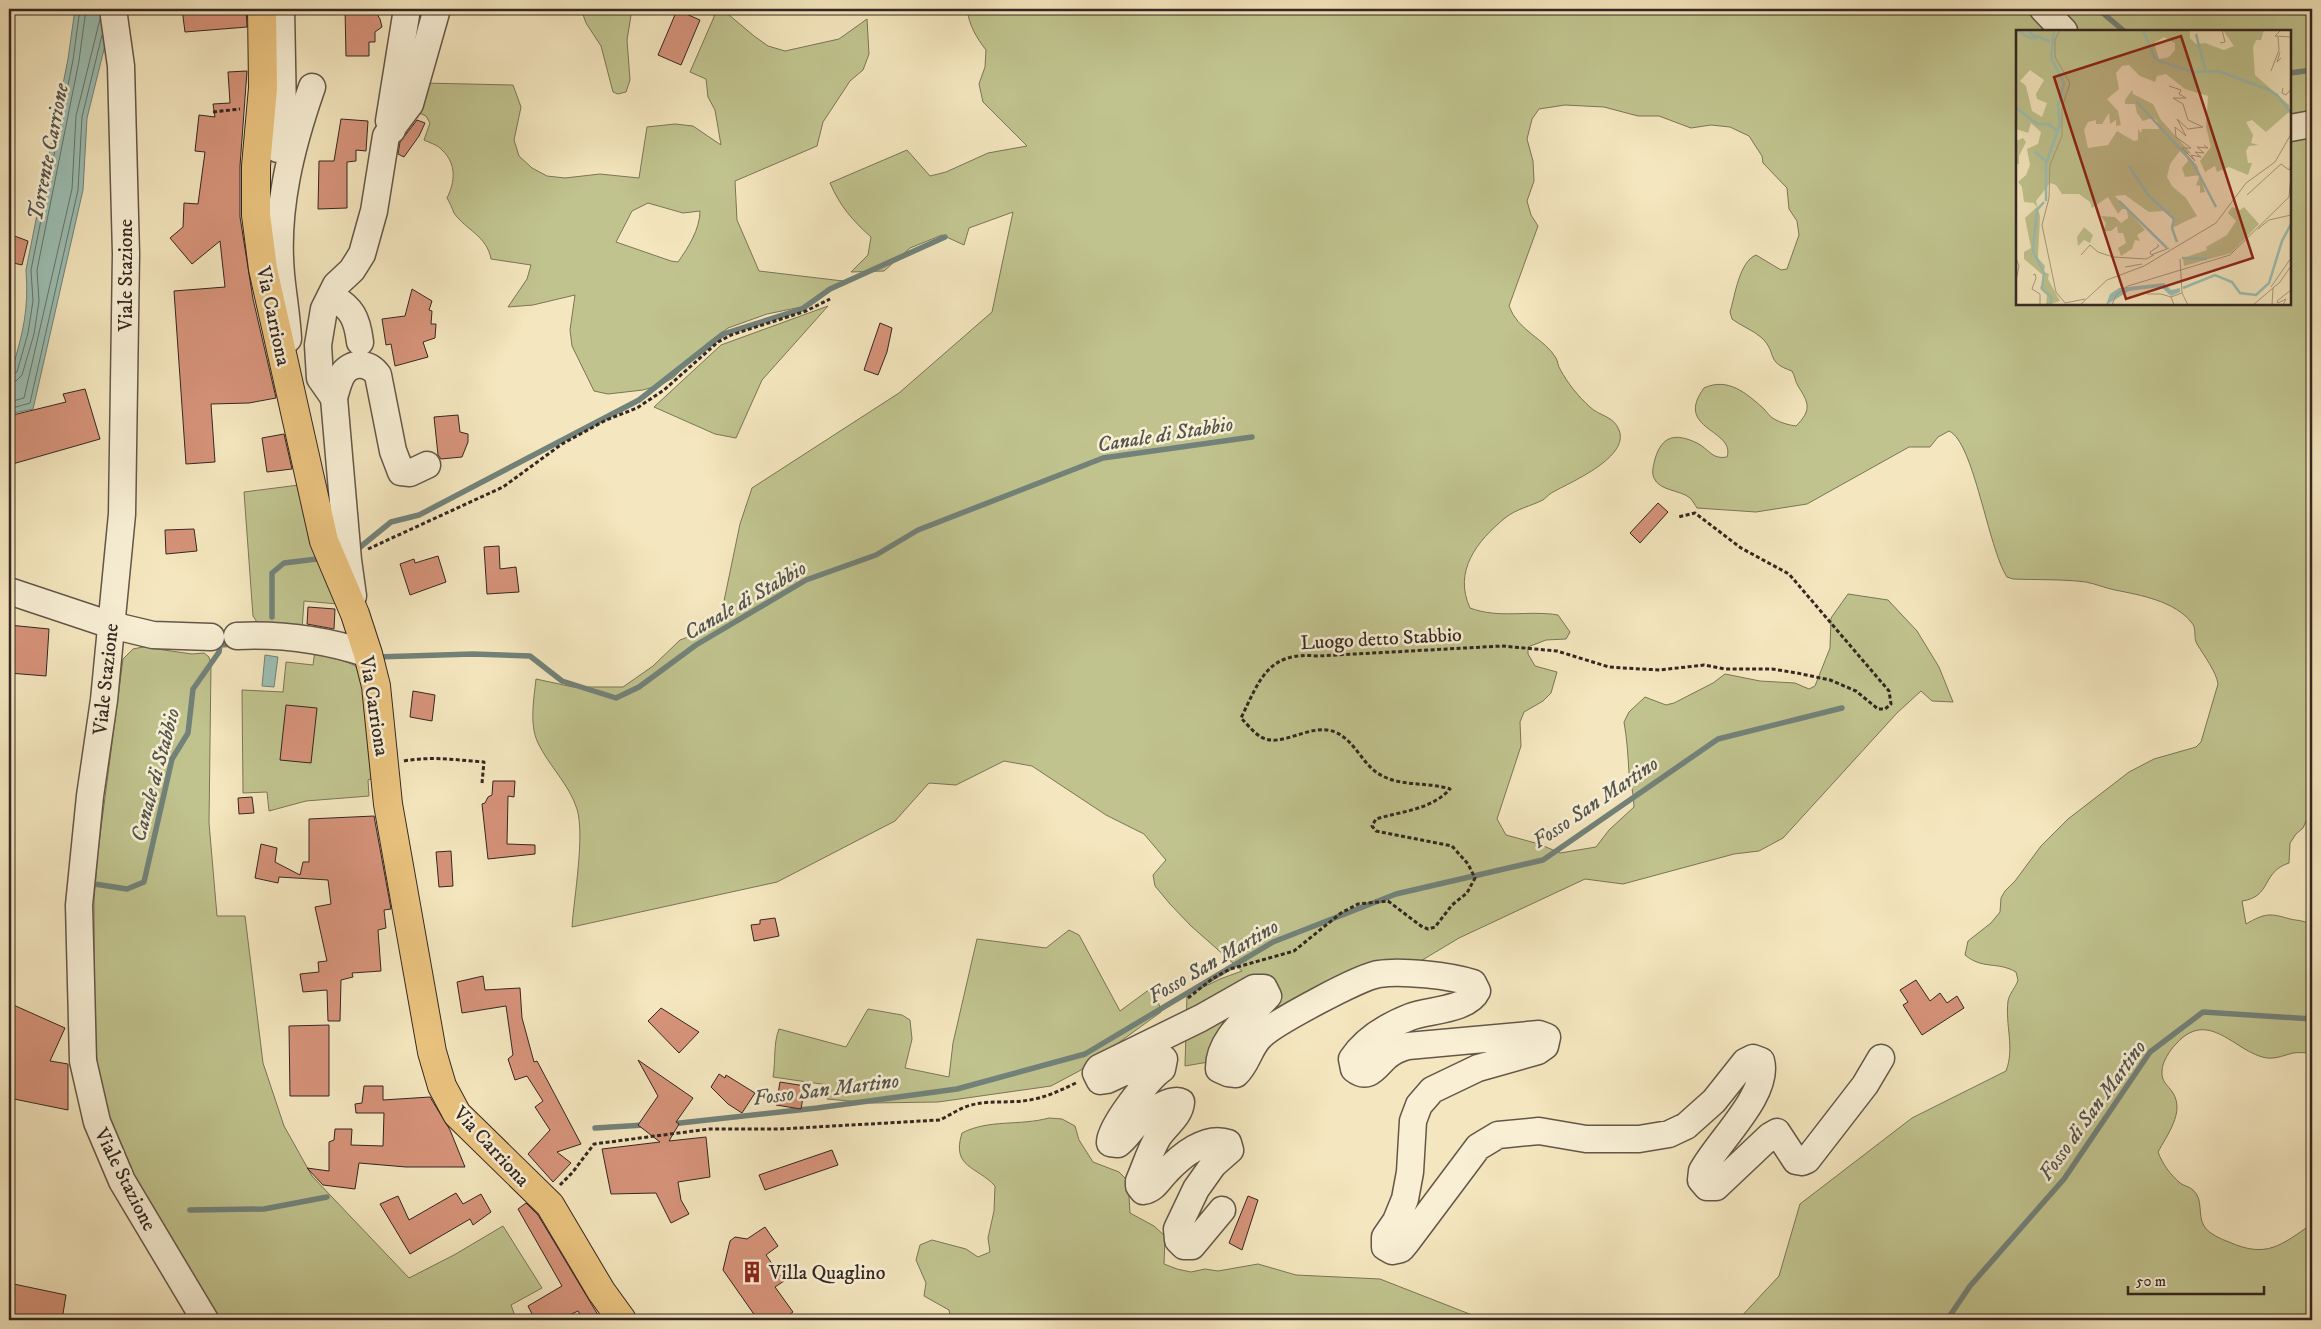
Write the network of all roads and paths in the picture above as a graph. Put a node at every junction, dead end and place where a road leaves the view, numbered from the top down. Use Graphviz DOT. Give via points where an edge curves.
graph roads {
  1 [pos="113,9"];
  2 [pos="262,9"];
  3 [pos="281,9"];
  4 [pos="437,9"];
  5 [pos="2043,9"];
  6 [pos="404,11"];
  7 [pos="2063,30"];
  8 [pos="312,87"];
  9 [pos="239,109"];
  10 [pos="213,112"];
  11 [pos="2312,124"];
  12 [pos="2291,128"];
  13 [pos="392,130"];
  14 [pos="285,190"];
  15 [pos="331,296"];
  16 [pos="830,299"];
  17 [pos="360,342"];
  18 [pos="291,392"];
  19 [pos="334,398"];
  20 [pos="427,465"];
  21 [pos="1678,516"];
  22 [pos="348,560"];
  23 [pos="9,591"];
  24 [pos="355,614"];
  25 [pos="111,625"];
  26 [pos="236,636"];
  27 [pos="211,637"];
  28 [pos="368,654"];
  29 [pos="384,765"];
  30 [pos="482,783"];
  31 [pos="1182,1003"];
  32 [pos="1882,1058"];
  33 [pos="1096,1073"];
  34 [pos="550,1205"];
  35 [pos="1222,1210"];
  36 [pos="205,1320"];
  37 [pos="622,1320"];
  1 -- 25 [label="street, Viale Stazione" via="122,66 126,254 122,514"];
  2 -- 18 [label="main road, Via Carriona" via="263,88 256,166 256,215 263,269"];
  3 -- 14 [label="street" via="283,114 274,183"];
  4 -- 13 [label="street" via="410,104"];
  5 -- 7 [label="street"];
  6 -- 13 [label="street" via="389,121"];
  8 -- 14 [label="street" via="297,128"];
  9 -- 10 [label="path"];
  11 -- 12 [label="street"];
  13 -- 15 [label="street" via="386,136 374,211 362,254 352,270 336,285"];
  14 -- 18 [label="street" via="280,237 281,273 288,326"];
  15 -- 17 [label="street" via="344,303 352,313"];
  15 -- 19 [label="street" via="324,309 318,346 320,378"];
  16 -- 22 [label="path" via="806,311 718,342 664,390 637,408 606,420 562,444 503,488 395,535"];
  18 -- 24 [label="main road, Via Carriona" via="324,542"];
  19 -- 20 [label="street" via="342,374 357,365 373,368 378,375 393,451 401,472 410,473"];
  19 -- 22 [label="street"];
  21 -- 31 [label="path, Luogo detto Stabbio" via="1695,513 1740,548 1788,574 1889,691 1891,704 1885,709 1878,709 1856,691 1830,680 1797,672 1704,665 1660,670 1624,668 1528,647 1304,655 1280,659 1260,679 1241,718 1261,738 1273,740 1311,730 1334,732 1348,741 1374,771 1387,779 1450,789 1442,798 1420,808 1376,819 1372,826 1376,831 1452,846 1475,878 1467,893 1452,905 1435,927 1421,926 1388,901 1358,904 1328,922 1294,951 1230,969"];
  22 -- 24 [label="street"];
  23 -- 25 [label="street"];
  24 -- 28 [label="main road, Via Carriona"];
  25 -- 27 [label="street" via="153,635"];
  25 -- 36 [label="street, Viale Stazione" via="79,905 83,1061 97,1122 122,1181"];
  26 -- 28 [label="street" via="288,637"];
  28 -- 29 [label="main road, Via Carriona" via="376,686"];
  29 -- 30 [label="path" via="423,758 484,762"];
  29 -- 34 [label="main road, Via Carriona" via="401,882 432,1052 442,1086 457,1114"];
  32 -- 33 [label="street" via="1807,1160 1796,1161 1777,1132 1716,1187 1707,1187 1702,1180 1702,1171 1762,1079 1761,1061 1753,1058 1744,1062 1714,1102 1686,1126 1669,1134 1640,1140 1586,1139 1539,1131 1498,1135 1478,1147 1406,1243 1392,1251 1385,1246 1385,1238 1405,1199 1413,1121 1419,1105 1432,1090 1478,1068 1538,1051 1546,1046 1547,1038 1539,1034 1408,1046 1392,1052 1367,1074 1354,1069 1352,1059 1362,1044 1393,1025 1467,1001 1477,991 1473,983 1405,974 1378,974 1276,1024 1260,1036 1249,1051 1243,1068 1236,1074 1228,1073 1219,1069 1219,1056 1248,1015 1268,996 1264,988 1254,988 1201,1018 1098,1068"];
  33 -- 34 [label="path" via="1053,1094 1010,1103 977,1103 940,1120 780,1129 709,1128 594,1144 555,1190"];
  33 -- 35 [label="street" via="1100,1081 1107,1080 1159,1056 1164,1059 1162,1069 1110,1134 1110,1143 1118,1144 1124,1140 1142,1118 1173,1101 1182,1102 1180,1111 1158,1138 1139,1186 1143,1191 1152,1190 1167,1170 1201,1144 1221,1140 1228,1143 1230,1150 1213,1165 1196,1190 1177,1229 1178,1240 1184,1246 1192,1246"];
  34 -- 37 [label="main road, Via Carriona"];
}
